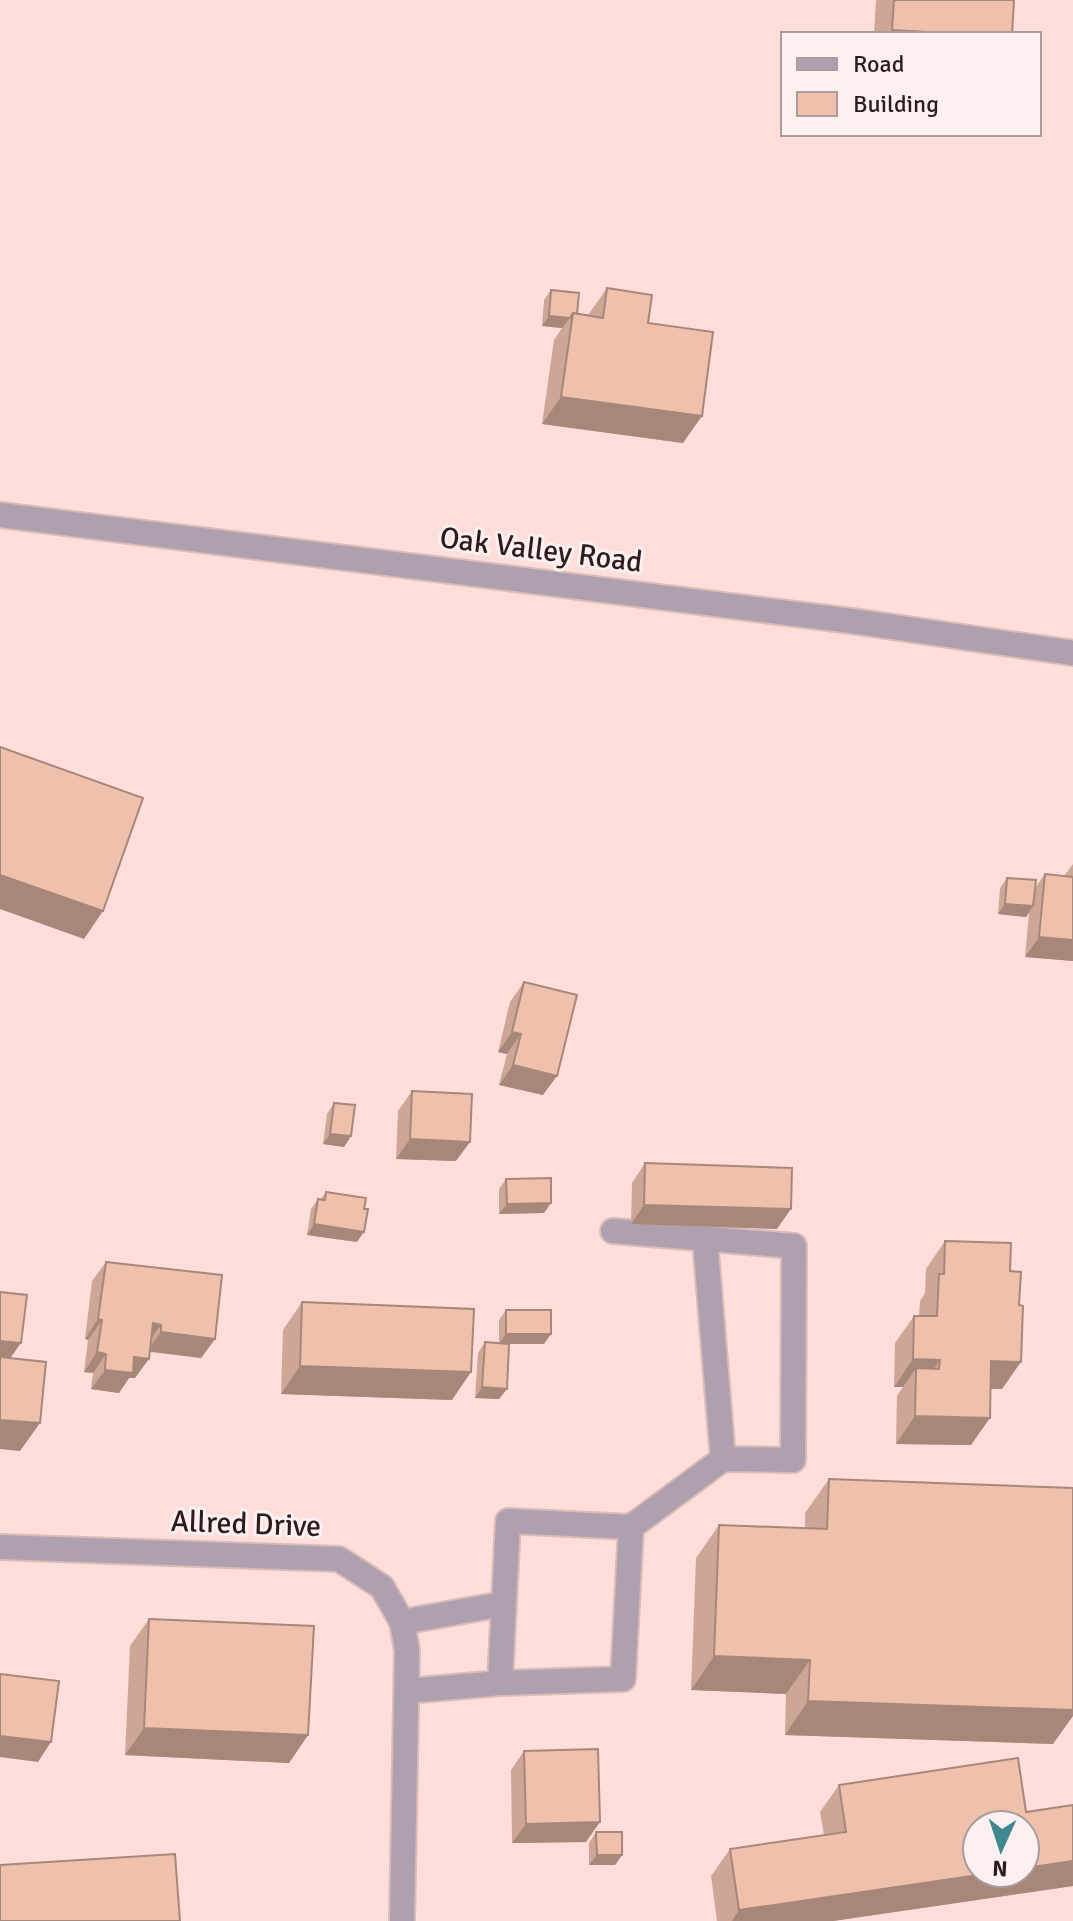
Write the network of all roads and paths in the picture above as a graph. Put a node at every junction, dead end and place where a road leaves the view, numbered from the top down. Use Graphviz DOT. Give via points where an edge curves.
graph roads {
  1 [pos="0,515"];
  2 [pos="1073,653"];
  3 [pos="613,1231"];
  4 [pos="705,1239"];
  5 [pos="723,1459"];
  6 [pos="631,1527"];
  7 [pos="0,1547"];
  8 [pos="503,1604"];
  9 [pos="402,1622"];
  10 [pos="500,1683"];
  11 [pos="407,1691"];
  12 [pos="402,1921"];
  1 -- 2 [label="street, Oak Valley Road"];
  3 -- 4 [label="street"];
  4 -- 5 [label="street"];
  4 -- 5 [label="street" via="794,1246 793,1460"];
  5 -- 6 [label="street"];
  6 -- 8 [label="street" via="508,1521"];
  6 -- 10 [label="street" via="623,1679"];
  7 -- 9 [label="street, Allred Drive" via="339,1559 382,1587"];
  8 -- 9 [label="street"];
  8 -- 10 [label="street"];
  9 -- 11 [label="street, Allred Drive"];
  10 -- 11 [label="street"];
  11 -- 12 [label="street, Allred Drive"];
}
